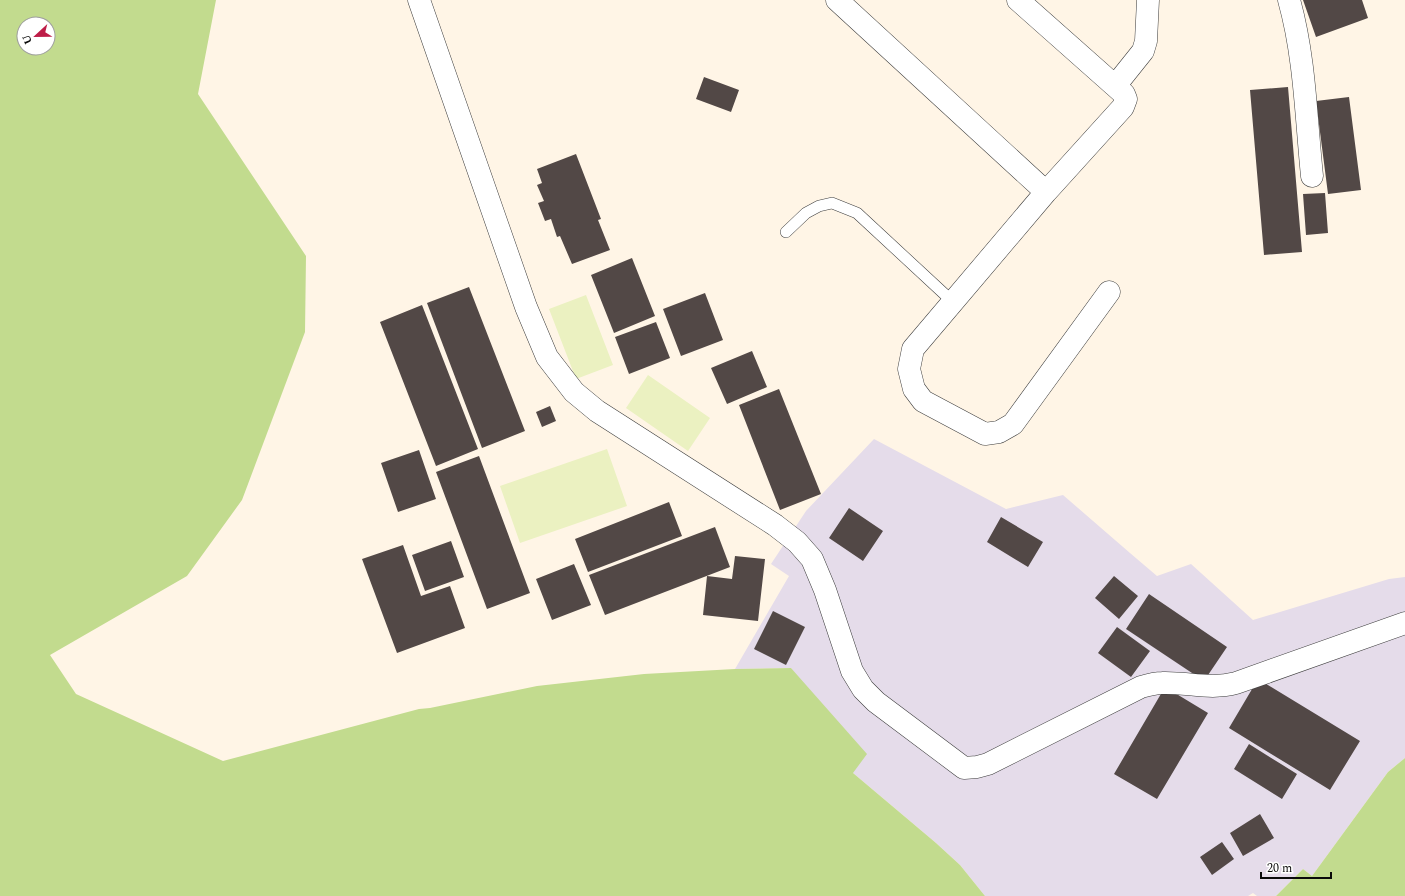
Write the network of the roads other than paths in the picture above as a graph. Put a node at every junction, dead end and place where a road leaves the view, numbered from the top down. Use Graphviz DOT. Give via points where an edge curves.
graph roads {
  1 [pos="420,0"];
  2 [pos="837,0"];
  3 [pos="1018,0"];
  4 [pos="1148,0"];
  5 [pos="1289,0"];
  6 [pos="1115,86"];
  7 [pos="1312,176"];
  8 [pos="1046,192"];
  9 [pos="786,232"];
  10 [pos="1108,292"];
  11 [pos="953,302"];
  12 [pos="1405,623"];
  1 -- 12 [label="street" via="526,306 547,357 574,392 598,410 775,525 797,542 812,559 852,671 863,690 964,768 988,764 1141,687 1161,683 1225,686"];
  2 -- 8 [label="street"];
  3 -- 6 [label="street"];
  4 -- 6 [label="street" via="1146,41 1143,51"];
  5 -- 7 [label="street" via="1301,63"];
  6 -- 8 [label="street" via="1126,99 1123,107"];
  8 -- 11 [label="street"];
  9 -- 11 [label="lane" via="819,206 832,203 857,213"];
  10 -- 11 [label="street" via="1012,424 999,432 985,434 923,400 914,389 909,369 912,349"];
}
